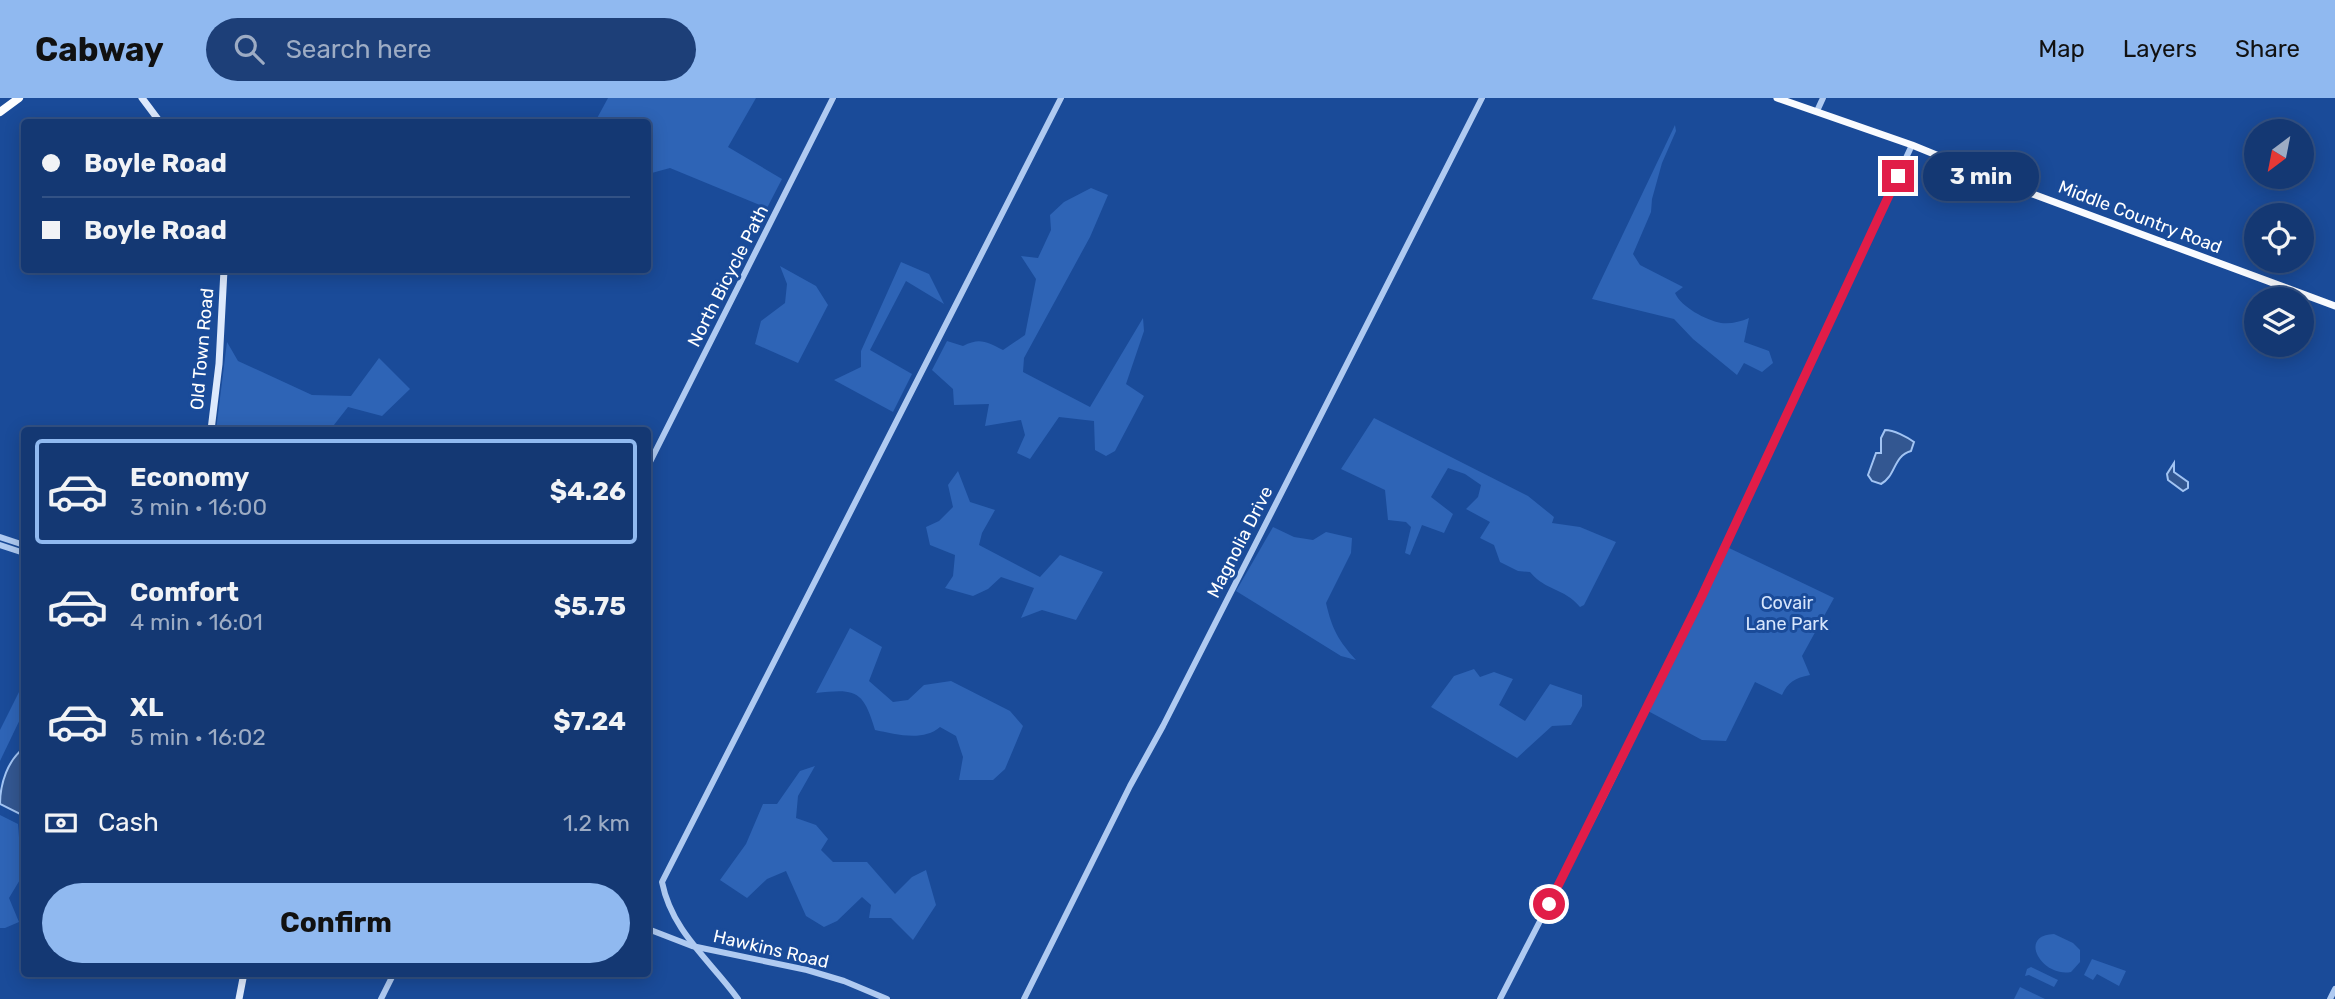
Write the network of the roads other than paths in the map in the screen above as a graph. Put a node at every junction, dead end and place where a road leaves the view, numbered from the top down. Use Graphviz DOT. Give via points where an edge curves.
graph roads {
  1 [pos="19,98"];
  2 [pos="142,98"];
  3 [pos="833,98"];
  4 [pos="1061,98"];
  5 [pos="1482,98"];
  6 [pos="1777,98"];
  7 [pos="1822,98"];
  8 [pos="0,111"];
  9 [pos="1817,111"];
  10 [pos="158,119"];
  11 [pos="1912,145"];
  12 [pos="223,273"];
  13 [pos="2335,306"];
  14 [pos="211,427"];
  15 [pos="651,460"];
  16 [pos="0,537"];
  17 [pos="21,544"];
  18 [pos="0,545"];
  19 [pos="21,553"];
  20 [pos="651,930"];
  21 [pos="692,946"];
  22 [pos="243,977"];
  23 [pos="392,977"];
  24 [pos="2335,989"];
  25 [pos="239,999"];
  26 [pos="381,999"];
  27 [pos="738,999"];
  28 [pos="887,999"];
  29 [pos="1024,999"];
  30 [pos="1500,999"];
  31 [pos="2330,999"];
  1 -- 8 [label="highway"];
  2 -- 10 [label="main road"];
  3 -- 15 [label="street, North Bicycle Path"];
  4 -- 21 [label="street" via="662,882 672,914"];
  5 -- 29 [label="street, Magnolia Drive"];
  6 -- 9 [label="main road, Middle Country Road"];
  7 -- 9 [label="street"];
  9 -- 11 [label="main road, Middle Country Road"];
  11 -- 13 [label="main road, Middle Country Road"];
  11 -- 30 [label="street" via="1701,598"];
  12 -- 14 [label="main road, Old Town Road"];
  16 -- 17 [label="street"];
  18 -- 19 [label="street"];
  20 -- 21 [label="street, Hawkins Road"];
  21 -- 27 [label="street"];
  21 -- 28 [label="street, Hawkins Road" via="807,970"];
  22 -- 25 [label="main road"];
  23 -- 26 [label="street"];
  24 -- 31 [label="street"];
}
